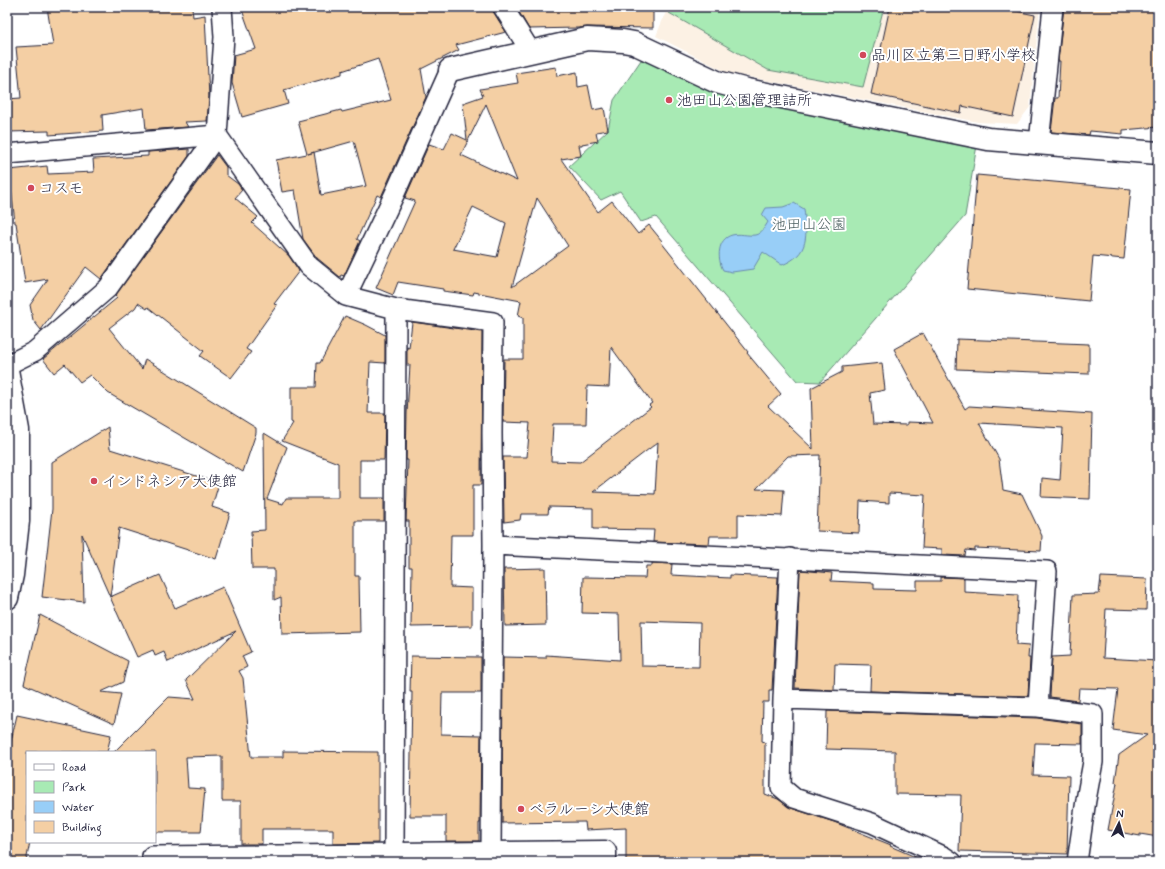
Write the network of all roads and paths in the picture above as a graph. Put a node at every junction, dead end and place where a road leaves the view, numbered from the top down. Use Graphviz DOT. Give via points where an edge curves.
graph roads {
  1 [pos="222,7"];
  2 [pos="504,7"];
  3 [pos="1052,7"];
  4 [pos="530,52"];
  5 [pos="450,70"];
  6 [pos="217,135"];
  7 [pos="1039,143"];
  8 [pos="1158,153"];
  9 [pos="7,154"];
  10 [pos="346,296"];
  11 [pos="396,309"];
  12 [pos="7,365"];
  13 [pos="7,370"];
  14 [pos="494,545"];
  15 [pos="790,558"];
  16 [pos="7,598"];
  17 [pos="783,699"];
  18 [pos="1038,707"];
  19 [pos="394,854"];
  20 [pos="491,854"];
  21 [pos="152,862"];
  22 [pos="606,862"];
  23 [pos="952,862"];
  24 [pos="1077,862"];
  1 -- 6 [label="street" via="224,37"];
  2 -- 4 [label="street"];
  3 -- 7 [label="street"];
  4 -- 5 [label="street"];
  4 -- 7 [label="street" via="587,39 623,41 634,43 717,82 748,90 988,139"];
  5 -- 10 [label="street"];
  6 -- 9 [label="street"];
  6 -- 10 [label="street" via="309,266"];
  6 -- 12 [label="street" via="108,288 35,351"];
  7 -- 8 [label="street"];
  10 -- 11 [label="street"];
  11 -- 14 [label="street" via="493,322"];
  11 -- 19 [label="street"];
  13 -- 16 [label="street" via="18,430 18,521"];
  14 -- 15 [label="street"];
  14 -- 20 [label="street"];
  15 -- 17 [label="street"];
  15 -- 18 [label="street" via="1047,571"];
  17 -- 18 [label="street"];
  17 -- 23 [label="street" via="781,787 794,798 872,823"];
  18 -- 24 [label="street" via="1093,714 1093,762"];
  19 -- 20 [label="street"];
  19 -- 21 [label="street" via="152,856"];
  20 -- 22 [label="street" via="605,852"];
}
